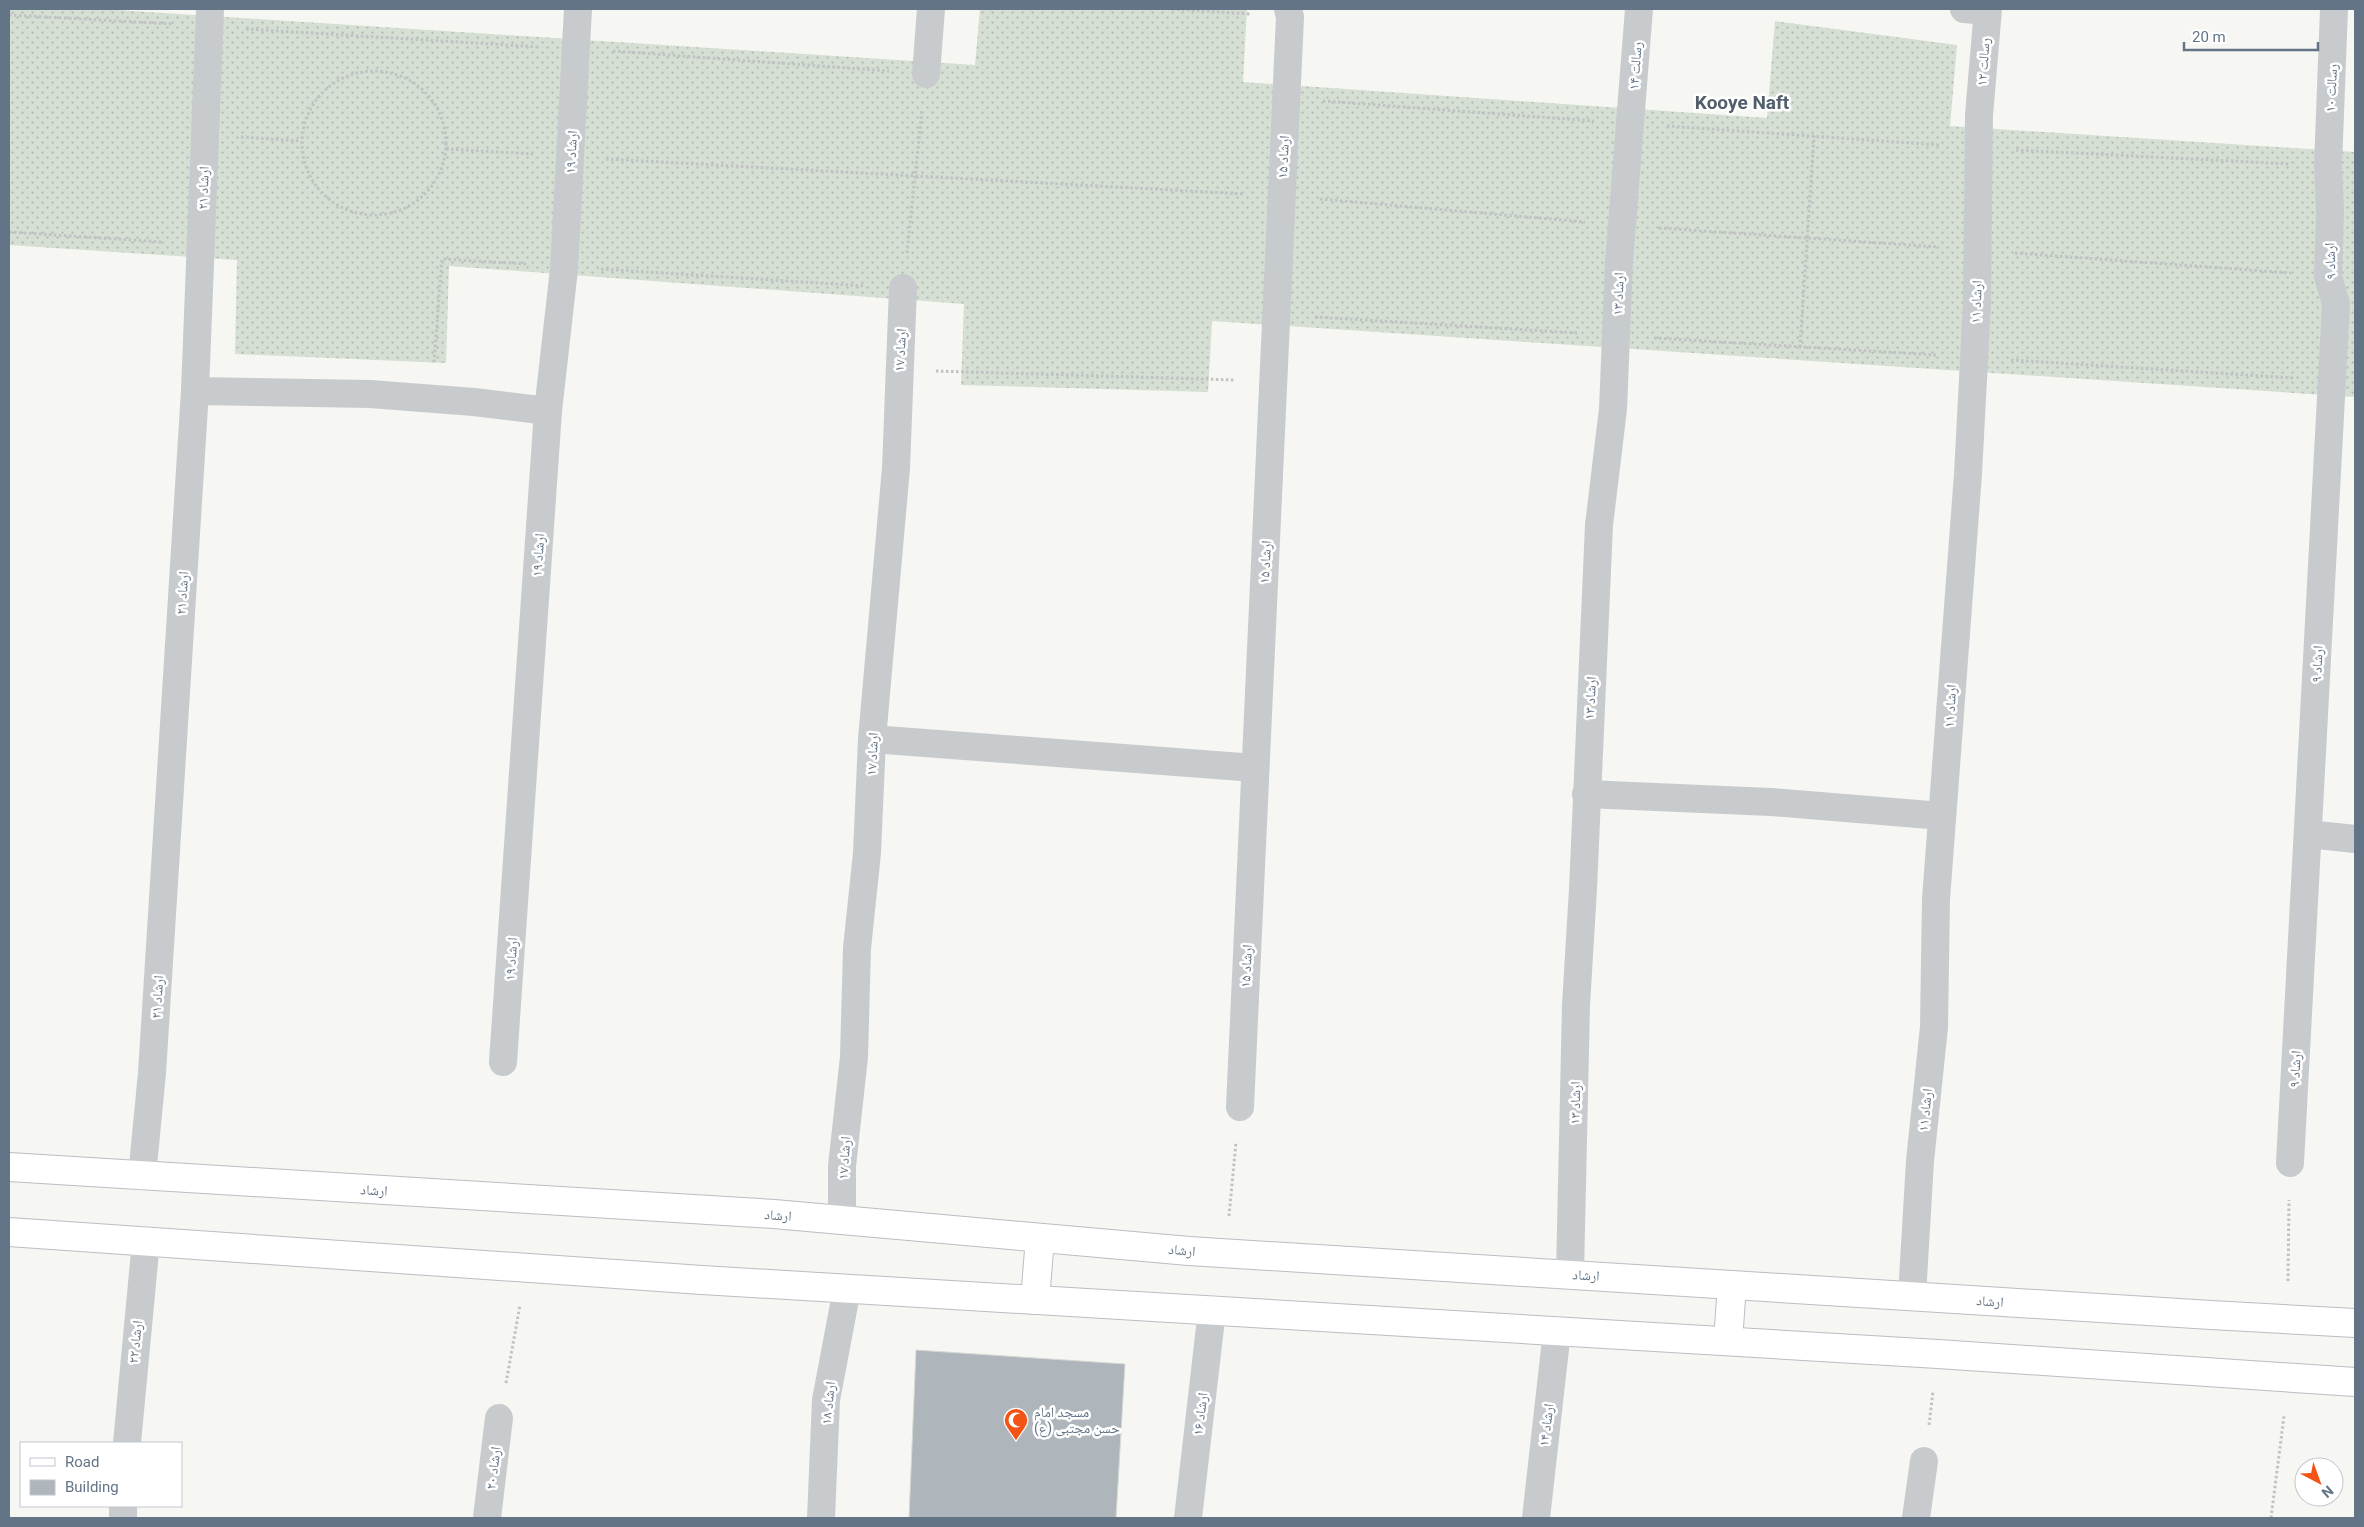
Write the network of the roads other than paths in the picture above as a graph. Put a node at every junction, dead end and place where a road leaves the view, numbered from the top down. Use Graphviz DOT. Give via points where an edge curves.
graph roads {
  1 [pos="578,9"];
  2 [pos="931,9"];
  3 [pos="1639,9"];
  4 [pos="2334,9"];
  5 [pos="1980,10"];
  6 [pos="1289,13"];
  7 [pos="209,18"];
  8 [pos="926,74"];
  9 [pos="1979,115"];
  10 [pos="1631,124"];
  11 [pos="2328,166"];
  12 [pos="903,288"];
  13 [pos="195,391"];
  14 [pos="548,411"];
  15 [pos="872,739"];
  16 [pos="1255,768"];
  17 [pos="1586,794"];
  18 [pos="1942,816"];
  19 [pos="2308,834"];
  20 [pos="2355,839"];
  21 [pos="504,1062"];
  22 [pos="1240,1107"];
  23 [pos="2290,1163"];
  24 [pos="9,1167"];
  25 [pos="142,1176"];
  26 [pos="842,1220"];
  27 [pos="9,1232"];
  28 [pos="1040,1238"];
  29 [pos="146,1242"];
  30 [pos="1570,1274"];
  31 [pos="1732,1285"];
  32 [pos="847,1288"];
  33 [pos="1912,1296"];
  34 [pos="1035,1300"];
  35 [pos="1212,1310"];
  36 [pos="2355,1322"];
  37 [pos="1557,1331"];
  38 [pos="1728,1341"];
  39 [pos="2355,1382"];
  40 [pos="500,1418"];
  41 [pos="127,1442"];
  42 [pos="1924,1461"];
  43 [pos="487,1518"];
  44 [pos="821,1518"];
  45 [pos="1188,1518"];
  46 [pos="1536,1518"];
  47 [pos="1916,1518"];
  1 -- 14 [label="street, ارشاد ۱۹" via="564,267"];
  2 -- 8 [label="street"];
  3 -- 10 [label="street, رسالت ۱۴"];
  4 -- 11 [label="street, رسالت ۱۰"];
  5 -- 9 [label="street, رسالت ۱۲"];
  6 -- 16 [label="street, ارشاد ۱۵"];
  7 -- 13 [label="street, ارشاد ۲۱"];
  9 -- 18 [label="street, ارشاد ۱۱" via="1974,358"];
  10 -- 17 [label="street, ارشاد ۱۳" via="1622,225 1613,409 1599,525"];
  11 -- 19 [label="street, ارشاد ۹" via="2328,276 2336,304"];
  12 -- 15 [label="street, ارشاد ۱۷" via="896,468"];
  13 -- 14 [label="street" via="370,394"];
  13 -- 25 [label="street, ارشاد ۲۱" via="152,1073"];
  14 -- 21 [label="street, ارشاد ۱۹"];
  15 -- 16 [label="street"];
  15 -- 26 [label="street, ارشاد ۱۷" via="867,853 857,948 854,1057 842,1166"];
  16 -- 22 [label="street, ارشاد ۱۵"];
  17 -- 18 [label="street" via="1770,802"];
  17 -- 30 [label="street, ارشاد ۱۳" via="1576,1005"];
  18 -- 33 [label="street, ارشاد ۱۱" via="1936,899 1934,1027 1920,1161"];
  19 -- 20 [label="street"];
  19 -- 23 [label="street, ارشاد ۹"];
  24 -- 25 [label="street, ارشاد"];
  25 -- 26 [label="street, ارشاد"];
  26 -- 28 [label="street, ارشاد"];
  27 -- 29 [label="street"];
  28 -- 30 [label="street, ارشاد" via="1226,1254"];
  28 -- 34 [label="street"];
  29 -- 32 [label="street"];
  29 -- 41 [label="street, ارشاد ۲۲"];
  30 -- 31 [label="street, ارشاد"];
  31 -- 33 [label="street, ارشاد"];
  31 -- 38 [label="street"];
  32 -- 34 [label="street"];
  32 -- 44 [label="street, ارشاد ۱۸" via="826,1400"];
  33 -- 36 [label="street, ارشاد"];
  34 -- 35 [label="street"];
  35 -- 37 [label="street"];
  35 -- 45 [label="street, ارشاد ۱۶"];
  37 -- 38 [label="street"];
  37 -- 46 [label="street, ارشاد ۱۴"];
  38 -- 39 [label="street"];
  40 -- 43 [label="street, ارشاد ۲۰"];
  42 -- 47 [label="street"];
}
